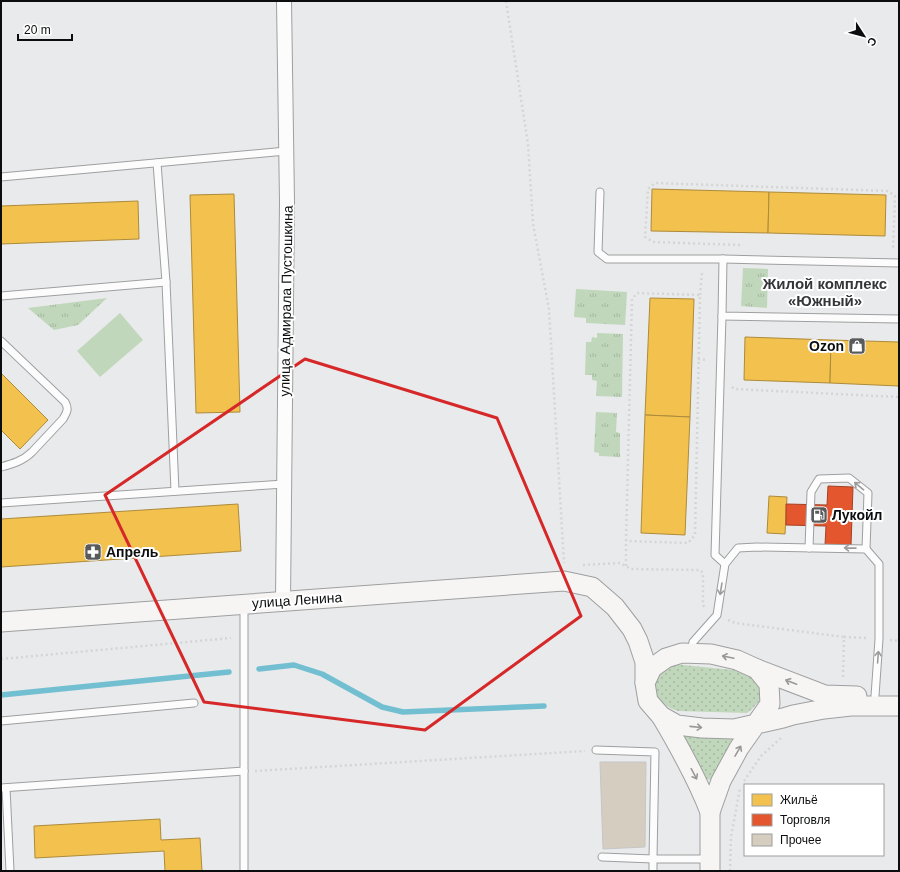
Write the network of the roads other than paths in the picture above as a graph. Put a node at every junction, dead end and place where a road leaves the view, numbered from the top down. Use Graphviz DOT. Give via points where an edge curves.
graph roads {
  1 [pos="284,1"];
  2 [pos="286,151"];
  3 [pos="157,163"];
  4 [pos="1,177"];
  5 [pos="600,192"];
  6 [pos="724,259"];
  7 [pos="899,263"];
  8 [pos="166,282"];
  9 [pos="1,296"];
  10 [pos="722,316"];
  11 [pos="899,319"];
  12 [pos="1,341"];
  13 [pos="1,467"];
  14 [pos="284,484"];
  15 [pos="175,491"];
  16 [pos="1,502"];
  17 [pos="809,548"];
  18 [pos="866,549"];
  19 [pos="725,564"];
  20 [pos="283,601"];
  21 [pos="244,604"];
  22 [pos="1,622"];
  23 [pos="638,641"];
  24 [pos="686,653"];
  25 [pos="757,669"];
  26 [pos="645,683"];
  27 [pos="875,696"];
  28 [pos="899,697"];
  29 [pos="194,703"];
  30 [pos="899,706"];
  31 [pos="661,716"];
  32 [pos="1,721"];
  33 [pos="756,724"];
  34 [pos="596,750"];
  35 [pos="244,772"];
  36 [pos="3,788"];
  37 [pos="710,812"];
  38 [pos="602,858"];
  39 [pos="653,859"];
  40 [pos="710,865"];
  41 [pos="10,871"];
  42 [pos="244,871"];
  43 [pos="653,871"];
  1 -- 2 [label="street, улица Адмирала Пустошкина"];
  2 -- 3 [label="lane"];
  2 -- 14 [label="street, улица Адмирала Пустошкина"];
  3 -- 4 [label="lane"];
  3 -- 8 [label="lane"];
  5 -- 6 [label="lane" via="598,252 607,259"];
  6 -- 7 [label="lane"];
  6 -- 10 [label="lane"];
  8 -- 9 [label="lane"];
  8 -- 15 [label="lane"];
  10 -- 11 [label="lane"];
  10 -- 19 [label="lane" via="715,548 716,555"];
  12 -- 13 [label="lane" via="68,407 63,419 32,452"];
  14 -- 15 [label="lane"];
  14 -- 20 [label="street, улица Адмирала Пустошкина"];
  15 -- 16 [label="lane"];
  18 -- 17 [label="lane, one-way"];
  18 -- 17 [label="lane, one-way" via="868,493 850,478 819,479 811,492"];
  17 -- 19 [label="lane" via="738,548"];
  27 -- 18 [label="lane, one-way" via="879,639 879,564"];
  19 -- 24 [label="lane, one-way" via="717,615"];
  20 -- 21 [label="street, улица Ленина"];
  20 -- 23 [label="street, улица Ленина" via="564,581 592,587 615,607"];
  21 -- 22 [label="street, улица Ленина"];
  21 -- 35 [label="lane"];
  23 -- 24 [label="street" via="658,649"];
  23 -- 26 [label="street" via="645,662"];
  25 -- 24 [label="street, one-way" via="737,660 711,654"];
  24 -- 26 [label="street" via="666,658 652,668"];
  27 -- 25 [label="street, one-way" via="826,695"];
  25 -- 33 [label="street" via="769,684 770,704"];
  26 -- 31 [label="street" via="648,701"];
  27 -- 28 [label="street"];
  29 -- 32 [label="lane"];
  30 -- 33 [label="street" via="843,707"];
  31 -- 33 [label="street, one-way" via="677,725 702,728 734,729"];
  31 -- 37 [label="street, one-way" via="700,785"];
  37 -- 33 [label="street, one-way" via="721,781"];
  34 -- 39 [label="lane" via="655,752"];
  35 -- 36 [label="lane"];
  35 -- 42 [label="lane"];
  36 -- 41 [label="lane"];
  37 -- 40 [label="street"];
  38 -- 39 [label="lane"];
  39 -- 40 [label="lane"];
  39 -- 43 [label="lane"];
}
